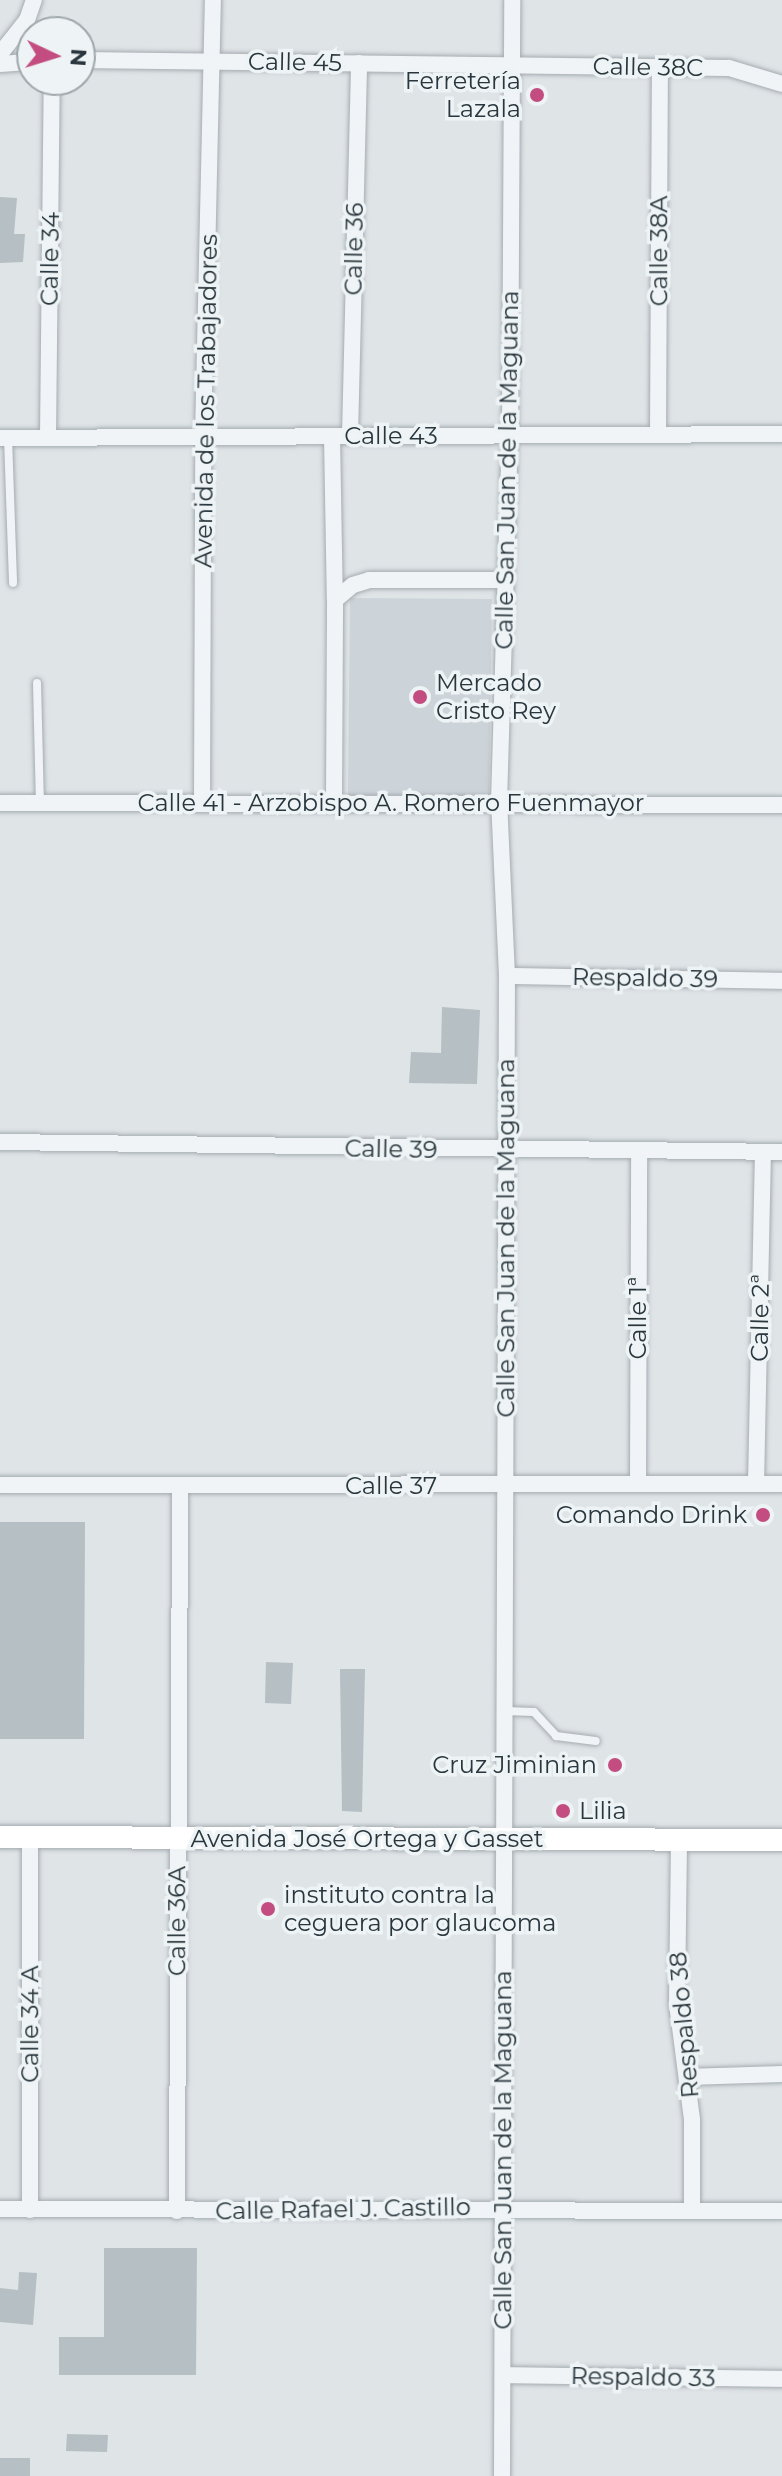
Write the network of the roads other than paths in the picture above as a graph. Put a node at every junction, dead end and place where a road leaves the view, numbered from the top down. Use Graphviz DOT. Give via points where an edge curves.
graph roads {
  1 [pos="34,0"];
  2 [pos="213,0"];
  3 [pos="512,0"];
  4 [pos="0,54"];
  5 [pos="96,60"];
  6 [pos="214,62"];
  7 [pos="359,63"];
  8 [pos="510,63"];
  9 [pos="660,67"];
  10 [pos="782,84"];
  11 [pos="52,96"];
  12 [pos="782,434"];
  13 [pos="510,435"];
  14 [pos="658,435"];
  15 [pos="203,436"];
  16 [pos="332,436"];
  17 [pos="350,436"];
  18 [pos="48,437"];
  19 [pos="4,438"];
  20 [pos="506,580"];
  21 [pos="13,583"];
  22 [pos="335,600"];
  23 [pos="37,683"];
  24 [pos="334,802"];
  25 [pos="499,802"];
  26 [pos="0,803"];
  27 [pos="40,803"];
  28 [pos="202,803"];
  29 [pos="782,805"];
  30 [pos="507,976"];
  31 [pos="782,981"];
  32 [pos="0,1142"];
  33 [pos="506,1151"];
  34 [pos="639,1151"];
  35 [pos="763,1152"];
  36 [pos="782,1152"];
  37 [pos="638,1484"];
  38 [pos="756,1484"];
  39 [pos="782,1484"];
  40 [pos="0,1485"];
  41 [pos="504,1485"];
  42 [pos="180,1486"];
  43 [pos="503,1711"];
  44 [pos="596,1741"];
  45 [pos="0,1837"];
  46 [pos="30,1837"];
  47 [pos="177,1838"];
  48 [pos="503,1839"];
  49 [pos="679,1840"];
  50 [pos="782,1840"];
  51 [pos="782,2074"];
  52 [pos="687,2077"];
  53 [pos="502,2206"];
  54 [pos="0,2209"];
  55 [pos="30,2210"];
  56 [pos="177,2211"];
  57 [pos="692,2211"];
  58 [pos="782,2211"];
  59 [pos="503,2375"];
  60 [pos="782,2379"];
  61 [pos="502,2476"];
  1 -- 4 [label="street" via="27,20"];
  2 -- 6 [label="street, Avenida de los Trabajadores"];
  3 -- 8 [label="street, Calle San Juan de la Maguana"];
  5 -- 6 [label="street, Calle 45"];
  6 -- 7 [label="street, Calle 45"];
  6 -- 15 [label="street, Avenida de los Trabajadores"];
  7 -- 8 [label="street, Calle 45"];
  7 -- 17 [label="street, Calle 36"];
  8 -- 9 [label="street, Calle 38C"];
  8 -- 13 [label="street, Calle San Juan de la Maguana"];
  9 -- 10 [label="street, Calle 38C" via="729,68"];
  9 -- 14 [label="street, Calle 38A"];
  11 -- 18 [label="street, Calle 34"];
  12 -- 14 [label="street, Calle 43"];
  13 -- 14 [label="street, Calle 43"];
  13 -- 17 [label="street, Calle 43"];
  13 -- 20 [label="street, Calle San Juan de la Maguana"];
  15 -- 16 [label="street, Calle 43"];
  15 -- 18 [label="street, Calle 43"];
  15 -- 28 [label="street, Avenida de los Trabajadores"];
  16 -- 17 [label="street, Calle 43"];
  16 -- 22 [label="street"];
  18 -- 19 [label="street, Calle 43"];
  19 -- 21 [label="lane"];
  20 -- 22 [label="street" via="369,580"];
  20 -- 25 [label="street, Calle San Juan de la Maguana"];
  22 -- 24 [label="street"];
  23 -- 27 [label="lane"];
  24 -- 25 [label="street, Calle 41 - Arzobispo A. Romero Fuenmayor"];
  24 -- 28 [label="street, Calle 41 - Arzobispo A. Romero Fuenmayor"];
  25 -- 29 [label="street, Calle 41 - Arzobispo A. Romero Fuenmayor"];
  25 -- 30 [label="street, Calle San Juan de la Maguana"];
  26 -- 27 [label="street, Calle 41 - Arzobispo A. Romero Fuenmayor"];
  27 -- 28 [label="street, Calle 41 - Arzobispo A. Romero Fuenmayor"];
  30 -- 31 [label="street, Respaldo 39"];
  30 -- 33 [label="street, Calle San Juan de la Maguana"];
  32 -- 33 [label="street, Calle 39"];
  33 -- 34 [label="street, Calle 39"];
  33 -- 41 [label="street, Calle San Juan de la Maguana"];
  34 -- 35 [label="street, Calle 39"];
  34 -- 37 [label="street, Calle 1ª"];
  35 -- 36 [label="street, Calle 39"];
  35 -- 38 [label="street, Calle 2ª"];
  37 -- 38 [label="street, Calle 37"];
  37 -- 41 [label="street, Calle 37"];
  38 -- 39 [label="street, Calle 37"];
  40 -- 42 [label="street, Calle 37"];
  41 -- 42 [label="street, Calle 37"];
  41 -- 43 [label="street, Calle San Juan de la Maguana"];
  42 -- 47 [label="street, Calle 36A"];
  43 -- 44 [label="lane" via="534,1712 556,1736"];
  43 -- 48 [label="street, Calle San Juan de la Maguana"];
  45 -- 46 [label="main road, Avenida José Ortega y Gasset"];
  46 -- 47 [label="main road, Avenida José Ortega y Gasset"];
  46 -- 55 [label="street, Calle 34 A"];
  47 -- 48 [label="main road, Avenida José Ortega y Gasset"];
  47 -- 56 [label="street, Calle 36A"];
  48 -- 49 [label="main road, Avenida José Ortega y Gasset"];
  48 -- 53 [label="street, Calle San Juan de la Maguana"];
  49 -- 50 [label="main road, Avenida José Ortega y Gasset"];
  49 -- 52 [label="street, Respaldo 38" via="677,2004"];
  51 -- 52 [label="street"];
  52 -- 57 [label="street, Respaldo 38"];
  53 -- 56 [label="street, Calle Rafael J. Castillo"];
  53 -- 57 [label="street, Calle Rafael J. Castillo"];
  53 -- 59 [label="street, Calle San Juan de la Maguana"];
  54 -- 55 [label="street, Calle Rafael J. Castillo"];
  55 -- 56 [label="street, Calle Rafael J. Castillo"];
  57 -- 58 [label="street, Calle Rafael J. Castillo"];
  59 -- 60 [label="street, Respaldo 33"];
  59 -- 61 [label="street, Calle San Juan de la Maguana"];
}
